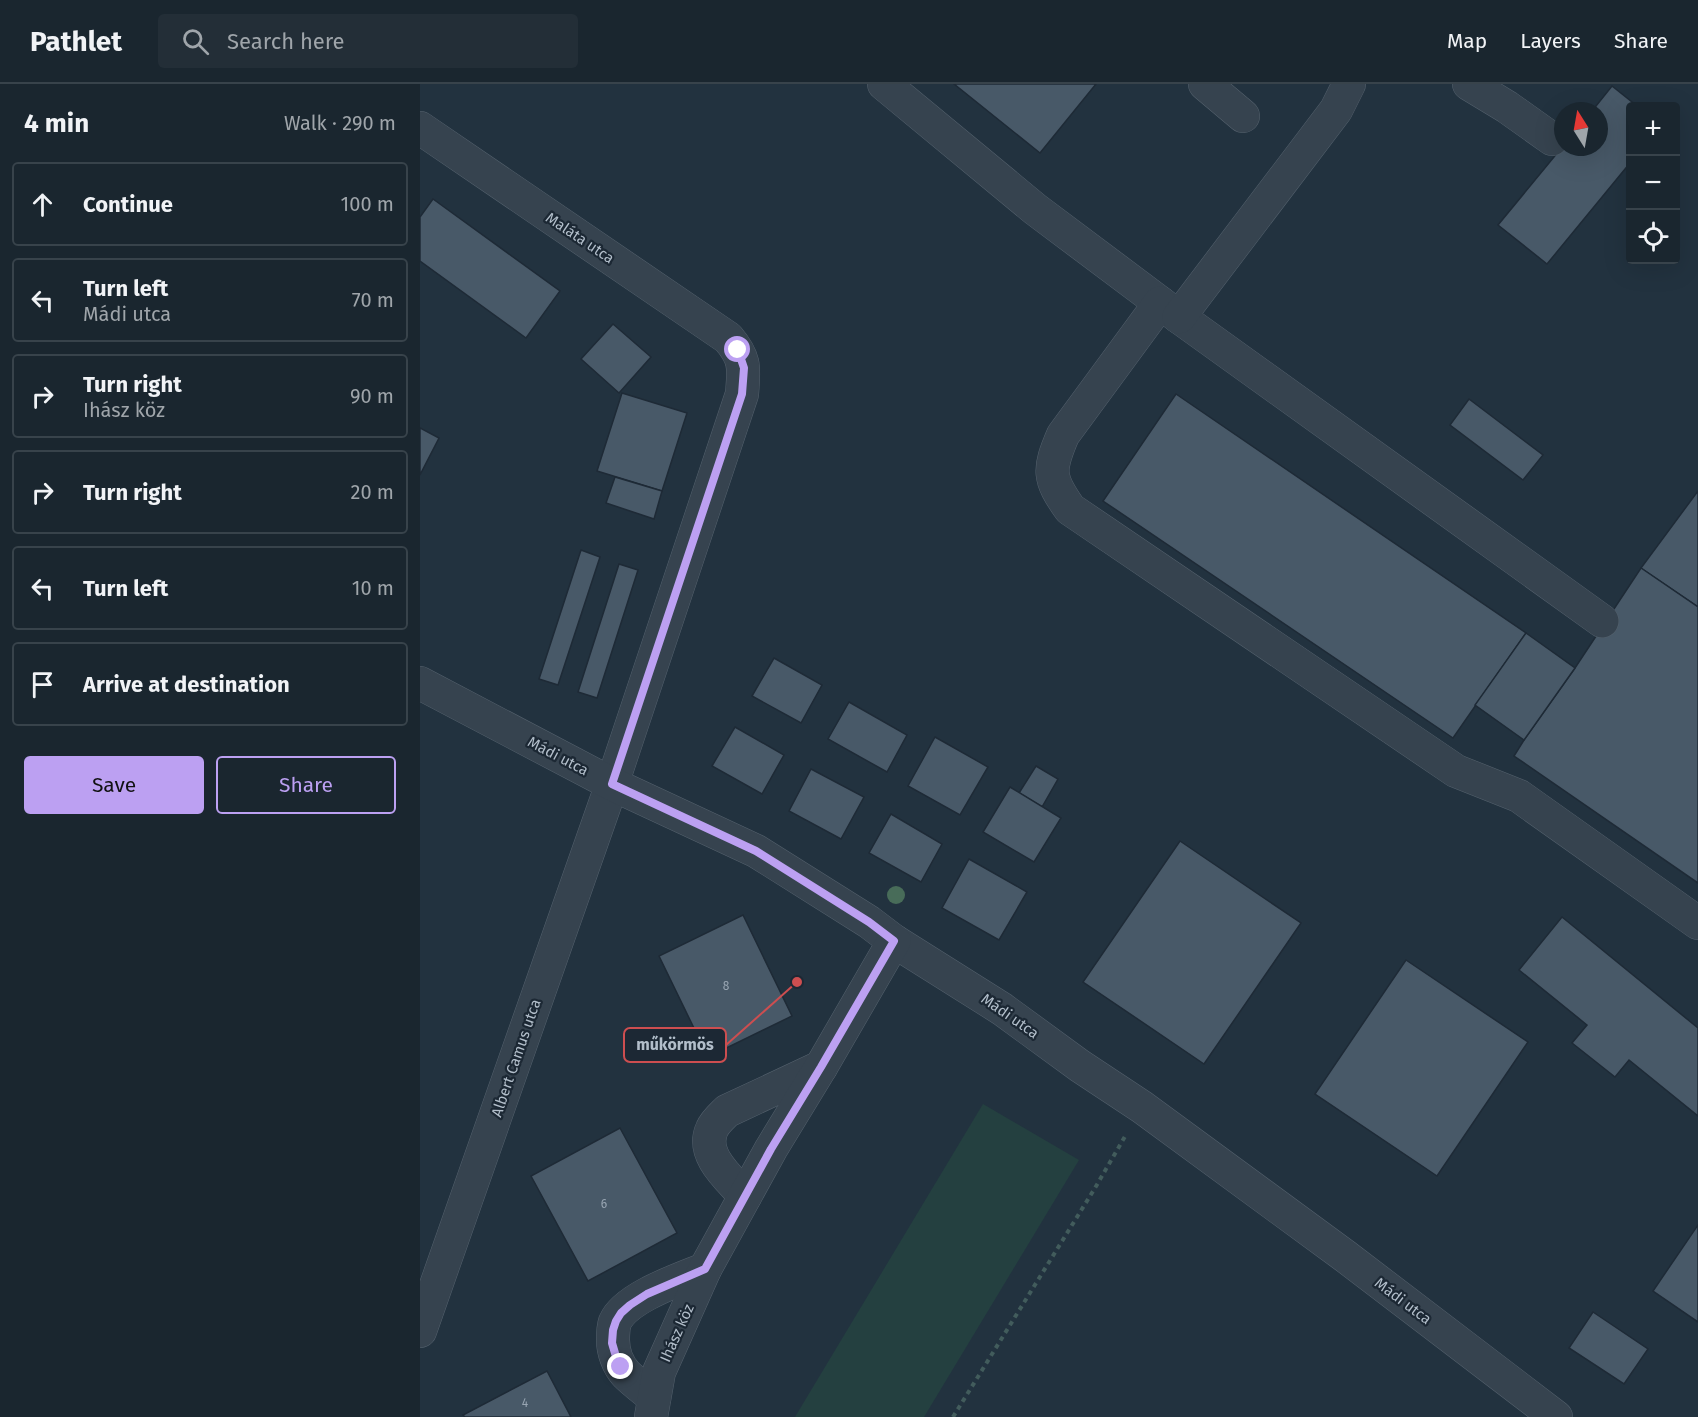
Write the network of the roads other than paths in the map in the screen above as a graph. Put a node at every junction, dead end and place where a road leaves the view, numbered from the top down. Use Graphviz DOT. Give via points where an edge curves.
graph roads {
  1 [pos="884,84"];
  2 [pos="1205,84"];
  3 [pos="1349,84"];
  4 [pos="1469,84"];
  5 [pos="1243,116"];
  6 [pos="420,128"];
  7 [pos="1552,139"];
  8 [pos="1170,310"];
  9 [pos="738,350"];
  10 [pos="1602,621"];
  11 [pos="420,683"];
  12 [pos="612,784"];
  13 [pos="1698,923"];
  14 [pos="894,941"];
  15 [pos="821,1067"];
  16 [pos="745,1196"];
  17 [pos="705,1269"];
  18 [pos="420,1331"];
  19 [pos="652,1407"];
  20 [pos="1556,1417"];
  1 -- 8 [label="street" via="1035,209"];
  2 -- 5 [label="street"];
  3 -- 8 [label="street" via="1336,110"];
  4 -- 7 [label="street"];
  6 -- 9 [label="street, Maláta utca" via="728,338"];
  8 -- 10 [label="street"];
  8 -- 13 [label="street" via="1063,435 1052,473 1058,493 1070,509 1456,771 1520,796"];
  9 -- 12 [label="street, Albert Camus utca" via="744,368 742,394"];
  11 -- 12 [label="street, Mádi utca"];
  12 -- 14 [label="street, Mádi utca" via="756,851"];
  12 -- 18 [label="street, Albert Camus utca"];
  14 -- 15 [label="street, Ihász köz"];
  14 -- 20 [label="street, Mádi utca" via="1002,1009 1142,1107"];
  15 -- 16 [label="street, Ihász köz"];
  15 -- 16 [label="street" via="727,1111 711,1131 710,1143 717,1164"];
  16 -- 17 [label="street, Ihász köz"];
  17 -- 19 [label="street, Ihász köz" via="659,1372"];
  17 -- 19 [label="street" via="647,1294 616,1321 612,1343 617,1360"];
}
